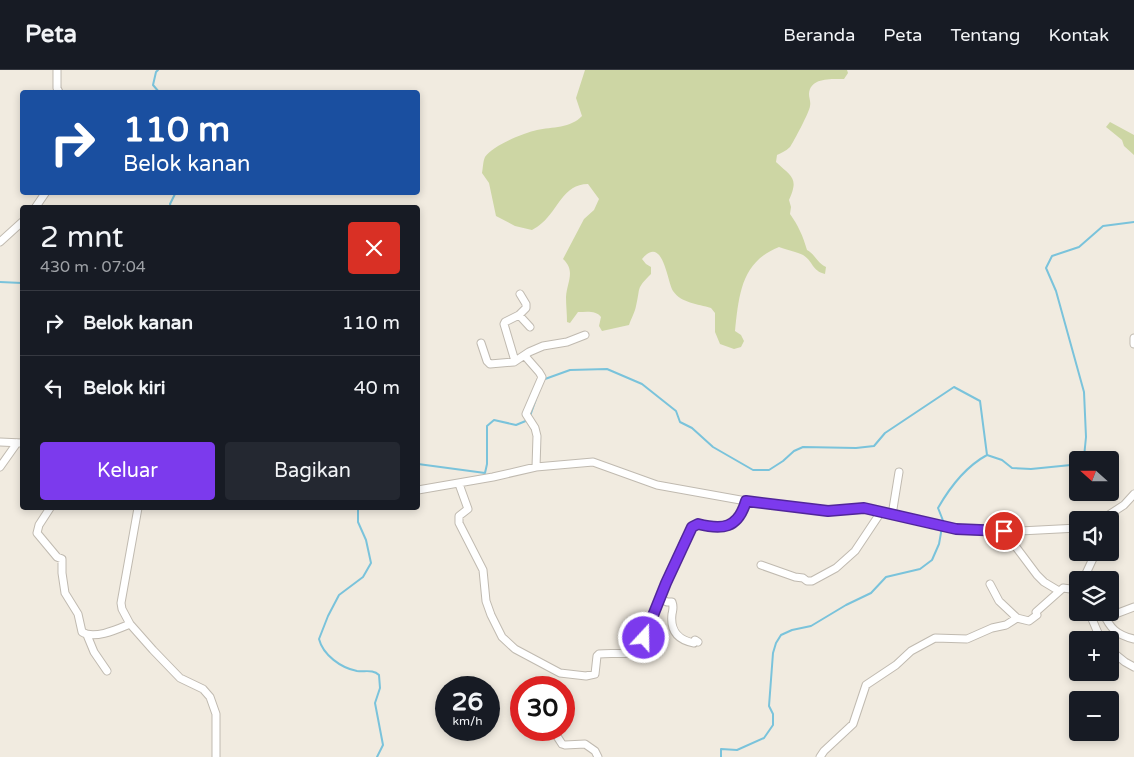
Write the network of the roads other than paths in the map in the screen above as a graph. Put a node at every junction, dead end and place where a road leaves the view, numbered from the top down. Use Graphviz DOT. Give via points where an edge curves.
graph roads {
  1 [pos="56,70"];
  2 [pos="58,90"];
  3 [pos="20,225"];
  4 [pos="0,242"];
  5 [pos="520,294"];
  6 [pos="519,315"];
  7 [pos="530,327"];
  8 [pos="585,335"];
  9 [pos="1134,338"];
  10 [pos="481,343"];
  11 [pos="1134,344"];
  12 [pos="525,356"];
  13 [pos="515,361"];
  14 [pos="0,442"];
  15 [pos="20,443"];
  16 [pos="0,467"];
  17 [pos="536,467"];
  18 [pos="900,472"];
  19 [pos="459,484"];
  20 [pos="420,490"];
  21 [pos="1134,494"];
  22 [pos="746,501"];
  23 [pos="49,510"];
  24 [pos="138,510"];
  25 [pos="1117,511"];
  26 [pos="881,512"];
  27 [pos="892,515"];
  28 [pos="1069,528"];
  29 [pos="1004,531"];
  30 [pos="761,565"];
  31 [pos="990,584"];
  32 [pos="1069,589"];
  33 [pos="1059,591"];
  34 [pos="660,598"];
  35 [pos="1134,607"];
  36 [pos="1119,611"];
  37 [pos="1017,618"];
  38 [pos="1106,621"];
  39 [pos="130,624"];
  40 [pos="87,635"];
  41 [pos="1134,639"];
  42 [pos="698,642"];
  43 [pos="1119,657"];
  44 [pos="1134,666"];
  45 [pos="107,671"];
  46 [pos="560,741"];
  47 [pos="216,757"];
  48 [pos="598,757"];
  49 [pos="820,757"];
  1 -- 2 [label="street"];
  3 -- 4 [label="street"];
  5 -- 6 [label="street" via="526,306"];
  6 -- 7 [label="street"];
  6 -- 13 [label="street" via="504,324"];
  8 -- 12 [label="street" via="543,346"];
  9 -- 11 [label="street"];
  10 -- 13 [label="street" via="489,364"];
  12 -- 13 [label="street"];
  12 -- 17 [label="street" via="542,377 527,416 537,436"];
  14 -- 15 [label="street"];
  15 -- 16 [label="street"];
  17 -- 19 [label="street"];
  17 -- 22 [label="street" via="597,462 657,485"];
  18 -- 27 [label="street"];
  19 -- 20 [label="street"];
  19 -- 34 [label="street" via="468,508 459,516 459,523 483,570 490,615 502,637 515,649 560,673 594,675 599,654 643,650 644,636"];
  21 -- 25 [label="street"];
  22 -- 26 [label="street" via="828,511 864,508"];
  22 -- 34 [label="street" via="737,519 729,526 698,524 692,527"];
  23 -- 40 [label="street" via="37,533 62,559 65,593 78,614 82,632"];
  24 -- 39 [label="street" via="121,606"];
  26 -- 27 [label="street"];
  26 -- 30 [label="street" via="855,551 836,568 812,581"];
  27 -- 29 [label="street" via="966,530"];
  28 -- 29 [label="street"];
  29 -- 33 [label="street" via="1041,579"];
  31 -- 37 [label="street" via="999,601"];
  32 -- 33 [label="street"];
  33 -- 37 [label="street" via="1030,622"];
  34 -- 42 [label="street" via="674,606 671,624 674,632 682,640"];
  35 -- 36 [label="street"];
  37 -- 49 [label="street" via="967,639 934,638 911,651 866,685 853,724"];
  38 -- 41 [label="street" via="1117,633"];
  39 -- 40 [label="street" via="106,633"];
  39 -- 47 [label="street" via="180,678 203,689 210,697 216,714"];
  40 -- 45 [label="street"];
  43 -- 44 [label="street"];
  46 -- 48 [label="street" via="565,745 585,744"];
}
